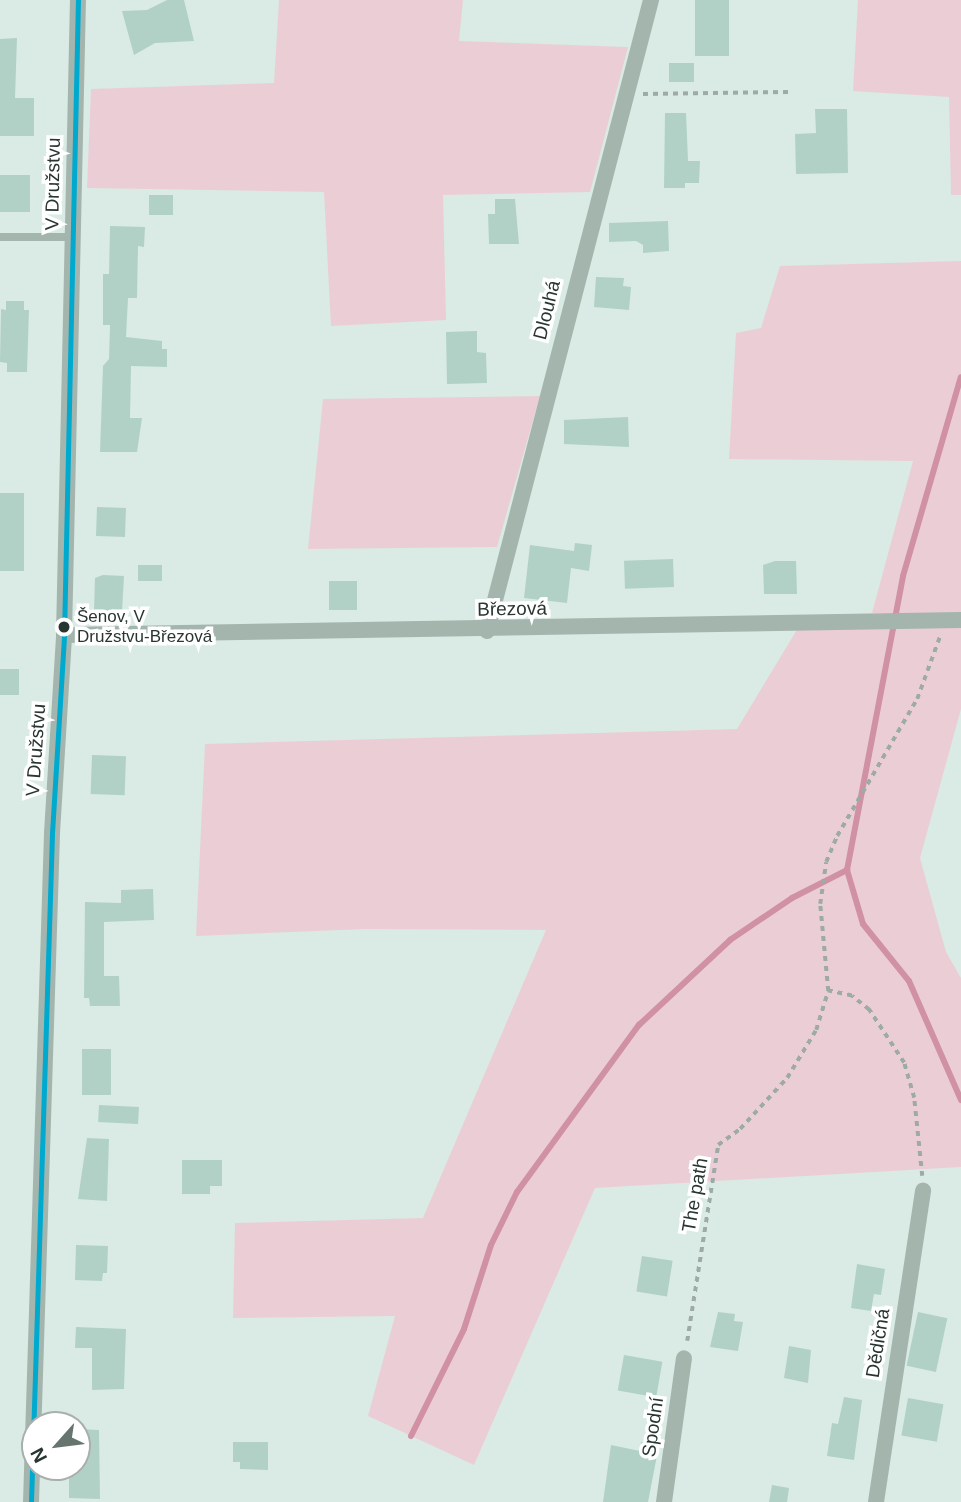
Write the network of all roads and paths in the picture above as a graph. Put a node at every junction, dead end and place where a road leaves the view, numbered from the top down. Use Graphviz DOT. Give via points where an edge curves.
graph roads {
  1 [pos="78,0"];
  2 [pos="651,0"];
  3 [pos="790,93"];
  4 [pos="623,94"];
  5 [pos="0,237"];
  6 [pos="73,237"];
  7 [pos="944,620"];
  8 [pos="961,620"];
  9 [pos="487,631"];
  10 [pos="64,635"];
  11 [pos="828,990"];
  12 [pos="923,1191"];
  13 [pos="684,1358"];
  14 [pos="31,1502"];
  15 [pos="664,1502"];
  16 [pos="876,1502"];
  1 -- 6 [label="street, V Družstvu"];
  2 -- 4 [label="street, Dlouhá"];
  3 -- 4 [label="path"];
  4 -- 9 [label="street, Dlouhá"];
  5 -- 6 [label="lane"];
  6 -- 10 [label="street, V Družstvu"];
  7 -- 8 [label="street, Březová"];
  7 -- 9 [label="street, Březová"];
  7 -- 11 [label="path" via="932,667 917,699 849,808 825,867 821,897"];
  9 -- 10 [label="street, Březová"];
  10 -- 14 [label="street, V Družstvu" via="52,834"];
  11 -- 12 [label="path" via="852,996 869,1010 904,1063 914,1098"];
  11 -- 13 [label="path, The path" via="816,1030 787,1078 740,1129 718,1144"];
  12 -- 16 [label="street, Dědičná"];
  13 -- 15 [label="street, Spodní"];
}
